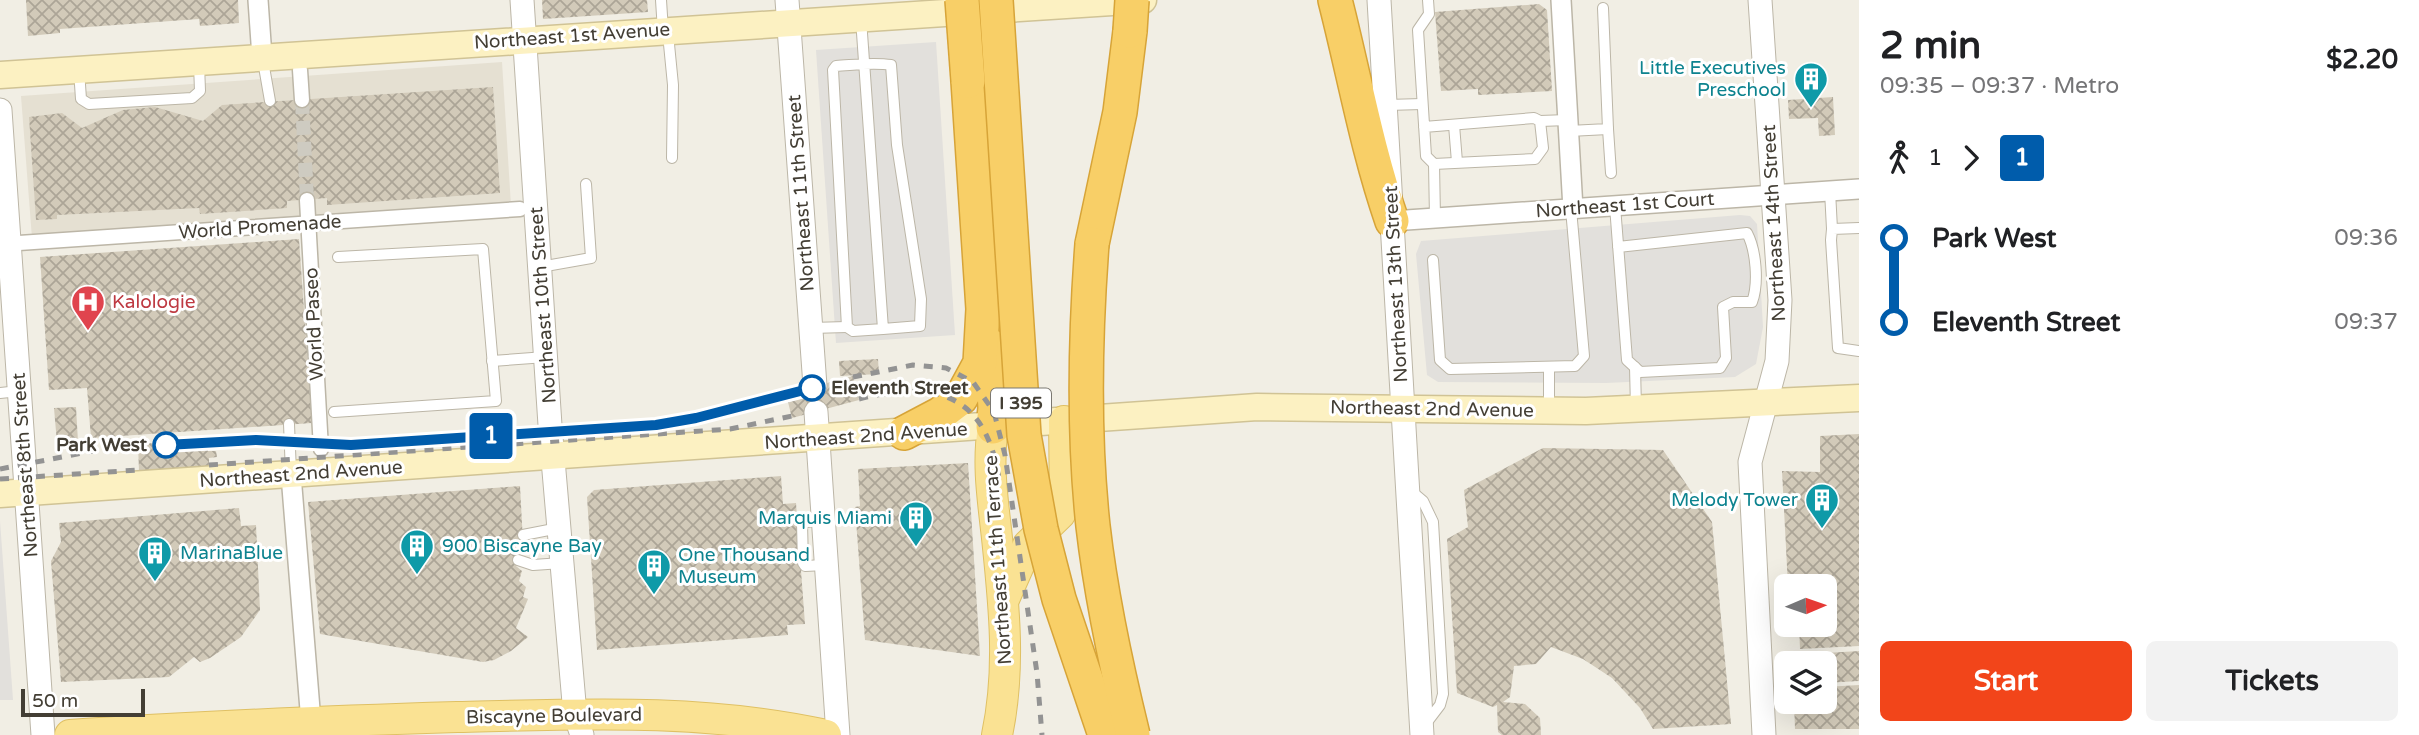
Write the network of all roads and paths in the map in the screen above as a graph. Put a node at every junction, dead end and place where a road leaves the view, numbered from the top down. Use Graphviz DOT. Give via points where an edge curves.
graph roads {
  1 [pos="258,0"];
  2 [pos="522,0"];
  3 [pos="661,0"];
  4 [pos="962,0"];
  5 [pos="996,0"];
  6 [pos="1143,0"];
  7 [pos="1335,0"];
  8 [pos="1379,0"];
  9 [pos="1428,0"];
  10 [pos="1560,0"];
  11 [pos="1760,0"];
  12 [pos="932,6"];
  13 [pos="1603,8"];
  14 [pos="788,11"];
  15 [pos="1131,15"];
  16 [pos="861,18"];
  17 [pos="665,30"];
  18 [pos="525,39"];
  19 [pos="262,57"];
  20 [pos="199,61"];
  21 [pos="864,65"];
  22 [pos="79,69"];
  23 [pos="300,70"];
  24 [pos="0,75"];
  25 [pos="302,100"];
  26 [pos="270,102"];
  27 [pos="1422,104"];
  28 [pos="1387,106"];
  29 [pos="0,110"];
  30 [pos="1540,121"];
  31 [pos="1454,125"];
  32 [pos="1569,125"];
  33 [pos="1424,127"];
  34 [pos="1608,129"];
  35 [pos="672,158"];
  36 [pos="1457,162"];
  37 [pos="1434,164"];
  38 [pos="1611,173"];
  39 [pos="586,184"];
  40 [pos="1859,189"];
  41 [pos="1830,191"];
  42 [pos="1773,195"];
  43 [pos="307,200"];
  44 [pos="1615,206"];
  45 [pos="520,209"];
  46 [pos="1572,209"];
  47 [pos="1436,218"];
  48 [pos="1392,221"];
  49 [pos="309,223"];
  50 [pos="1859,228"];
  51 [pos="1832,229"];
  52 [pos="5,244"];
  53 [pos="1618,247"];
  54 [pos="338,257"];
  55 [pos="1433,260"];
  56 [pos="540,268"];
  57 [pos="983,309"];
  58 [pos="847,327"];
  59 [pos="810,328"];
  60 [pos="883,329"];
  61 [pos="1859,351"];
  62 [pos="546,357"];
  63 [pos="492,361"];
  64 [pos="1549,366"];
  65 [pos="1635,367"];
  66 [pos="815,386"];
  67 [pos="10,392"];
  68 [pos="1859,398"];
  69 [pos="1767,403"];
  70 [pos="1403,410"];
  71 [pos="1636,410"];
  72 [pos="816,411"];
  73 [pos="1549,411"];
  74 [pos="334,412"];
  75 [pos="1064,421"];
  76 [pos="289,425"];
  77 [pos="993,427"];
  78 [pos="904,433"];
  79 [pos="818,439"];
  80 [pos="321,449"];
  81 [pos="554,457"];
  82 [pos="291,475"];
  83 [pos="28,492"];
  84 [pos="0,494"];
  85 [pos="560,528"];
  86 [pos="523,535"];
  87 [pos="518,560"];
  88 [pos="563,563"];
  89 [pos="1003,600"];
  90 [pos="579,724"];
  91 [pos="311,728"];
  92 [pos="1421,732"];
  93 [pos="43,735"];
  94 [pos="70,735"];
  95 [pos="826,735"];
  96 [pos="838,735"];
  97 [pos="997,735"];
  98 [pos="1105,735"];
  99 [pos="1133,735"];
  100 [pos="1764,735"];
  1 -- 19 [label="street"];
  2 -- 18 [label="street, Northeast 10th Street"];
  3 -- 17 [label="lane"];
  4 -- 57 [label="highway, bridge"];
  5 -- 98 [label="highway, I 395, bridge" via="1024,435 1059,599"];
  6 -- 12 [label="main road, Northeast 1st Avenue"];
  7 -- 48 [label="highway" via="1373,166"];
  8 -- 28 [label="street, Northeast 13th Street"];
  9 -- 27 [label="lane" via="1429,14 1418,30"];
  10 -- 32 [label="street"];
  11 -- 42 [label="street, Northeast 14th Street"];
  12 -- 16 [label="main road, Northeast 1st Avenue"];
  13 -- 34 [label="lane"];
  14 -- 16 [label="main road, Northeast 1st Avenue"];
  14 -- 17 [label="main road, Northeast 1st Avenue"];
  14 -- 59 [label="street, Northeast 11th Street"];
  15 -- 99 [label="highway, bridge" via="1124,87 1092,244 1087,355 1090,486 1103,593"];
  16 -- 21 [label="lane"];
  17 -- 18 [label="main road, Northeast 1st Avenue"];
  17 -- 35 [label="lane" via="673,85"];
  18 -- 19 [label="main road, Northeast 1st Avenue"];
  18 -- 56 [label="street, Northeast 10th Street"];
  19 -- 20 [label="main road, Northeast 1st Avenue"];
  19 -- 26 [label="lane"];
  20 -- 22 [label="main road, Northeast 1st Avenue"];
  20 -- 22 [label="lane" via="200,91 192,99 83,103"];
  21 -- 58 [label="lane" via="833,70"];
  21 -- 60 [label="lane"];
  21 -- 60 [label="lane" via="891,65 897,145 921,299 920,326"];
  22 -- 24 [label="main road, Northeast 1st Avenue"];
  23 -- 25 [label="street"];
  27 -- 28 [label="lane"];
  27 -- 33 [label="lane"];
  28 -- 48 [label="street, Northeast 13th Street"];
  29 -- 52 [label="street, Northeast 8th Street"];
  30 -- 31 [label="lane"];
  30 -- 32 [label="lane"];
  30 -- 36 [label="lane" via="1543,148 1535,159"];
  31 -- 33 [label="lane"];
  31 -- 36 [label="lane"];
  32 -- 34 [label="lane"];
  32 -- 46 [label="street"];
  33 -- 37 [label="lane" via="1426,156"];
  34 -- 38 [label="lane"];
  36 -- 37 [label="lane"];
  37 -- 47 [label="lane"];
  39 -- 56 [label="lane" via="591,258"];
  40 -- 41 [label="street, Northeast 1st Court"];
  41 -- 42 [label="street, Northeast 1st Court"];
  41 -- 51 [label="lane"];
  42 -- 44 [label="street, Northeast 1st Court"];
  42 -- 69 [label="street, Northeast 14th Street" via="1780,333"];
  43 -- 49 [label="street, World Paseo"];
  44 -- 46 [label="street, Northeast 1st Court"];
  44 -- 53 [label="lane"];
  45 -- 49 [label="street, World Promenade"];
  46 -- 47 [label="street, Northeast 1st Court"];
  46 -- 64 [label="lane" via="1584,356 1575,366"];
  47 -- 48 [label="street, Northeast 1st Court"];
  48 -- 70 [label="street, Northeast 13th Street"];
  49 -- 52 [label="street, World Promenade"];
  49 -- 80 [label="street, World Paseo"];
  50 -- 51 [label="lane"];
  51 -- 61 [label="lane" via="1838,348"];
  52 -- 67 [label="street, Northeast 8th Street"];
  53 -- 65 [label="lane" via="1627,360"];
  53 -- 65 [label="lane" via="1747,233 1752,244 1755,293 1752,302 1723,307 1726,358 1720,368 1640,372"];
  54 -- 63 [label="lane" via="483,249"];
  55 -- 64 [label="lane" via="1440,360 1450,369"];
  56 -- 62 [label="street, Northeast 10th Street"];
  57 -- 77 [label="highway" via="990,337"];
  57 -- 78 [label="highway" via="980,363 970,386 948,409"];
  58 -- 59 [label="lane"];
  58 -- 60 [label="lane" via="853,331"];
  59 -- 66 [label="street, Northeast 11th Street"];
  62 -- 63 [label="lane"];
  62 -- 81 [label="street, Northeast 10th Street"];
  63 -- 74 [label="lane" via="496,401"];
  64 -- 73 [label="lane"];
  65 -- 71 [label="lane"];
  67 -- 83 [label="street, Northeast 8th Street"];
  68 -- 69 [label="main road, Northeast 2nd Avenue"];
  69 -- 71 [label="main road, Northeast 2nd Avenue"];
  69 -- 100 [label="street, Northeast 14th Street" via="1750,462"];
  70 -- 73 [label="main road, Northeast 2nd Avenue"];
  70 -- 75 [label="main road, Northeast 2nd Avenue" via="1262,407"];
  70 -- 92 [label="street, Northeast 13th Street"];
  71 -- 73 [label="main road, Northeast 2nd Avenue"];
  72 -- 79 [label="street"];
  75 -- 77 [label="main road, Northeast 2nd Avenue"];
  75 -- 89 [label="main road" via="1065,504 1028,545"];
  76 -- 82 [label="lane"];
  77 -- 78 [label="main road, Northeast 2nd Avenue"];
  77 -- 89 [label="main road, Northeast 11th Terrace" via="988,460"];
  78 -- 79 [label="main road, Northeast 2nd Avenue"];
  79 -- 81 [label="main road, Northeast 2nd Avenue"];
  79 -- 96 [label="street"];
  81 -- 82 [label="main road, Northeast 2nd Avenue"];
  81 -- 85 [label="street, Northeast 10th Street"];
  82 -- 83 [label="main road, Northeast 2nd Avenue"];
  82 -- 91 [label="street"];
  83 -- 84 [label="main road, Northeast 2nd Avenue"];
  83 -- 93 [label="street, Northeast 8th Street"];
  85 -- 86 [label="lane"];
  85 -- 88 [label="street, Northeast 10th Street"];
  87 -- 88 [label="lane" via="533,565"];
  88 -- 90 [label="street, Northeast 10th Street"];
  89 -- 97 [label="main road, Northeast 11th Terrace" via="1006,663"];
  90 -- 91 [label="main road, Biscayne Boulevard"];
  90 -- 95 [label="main road, Biscayne Boulevard" via="714,717"];
  91 -- 94 [label="main road, Biscayne Boulevard"];
}
